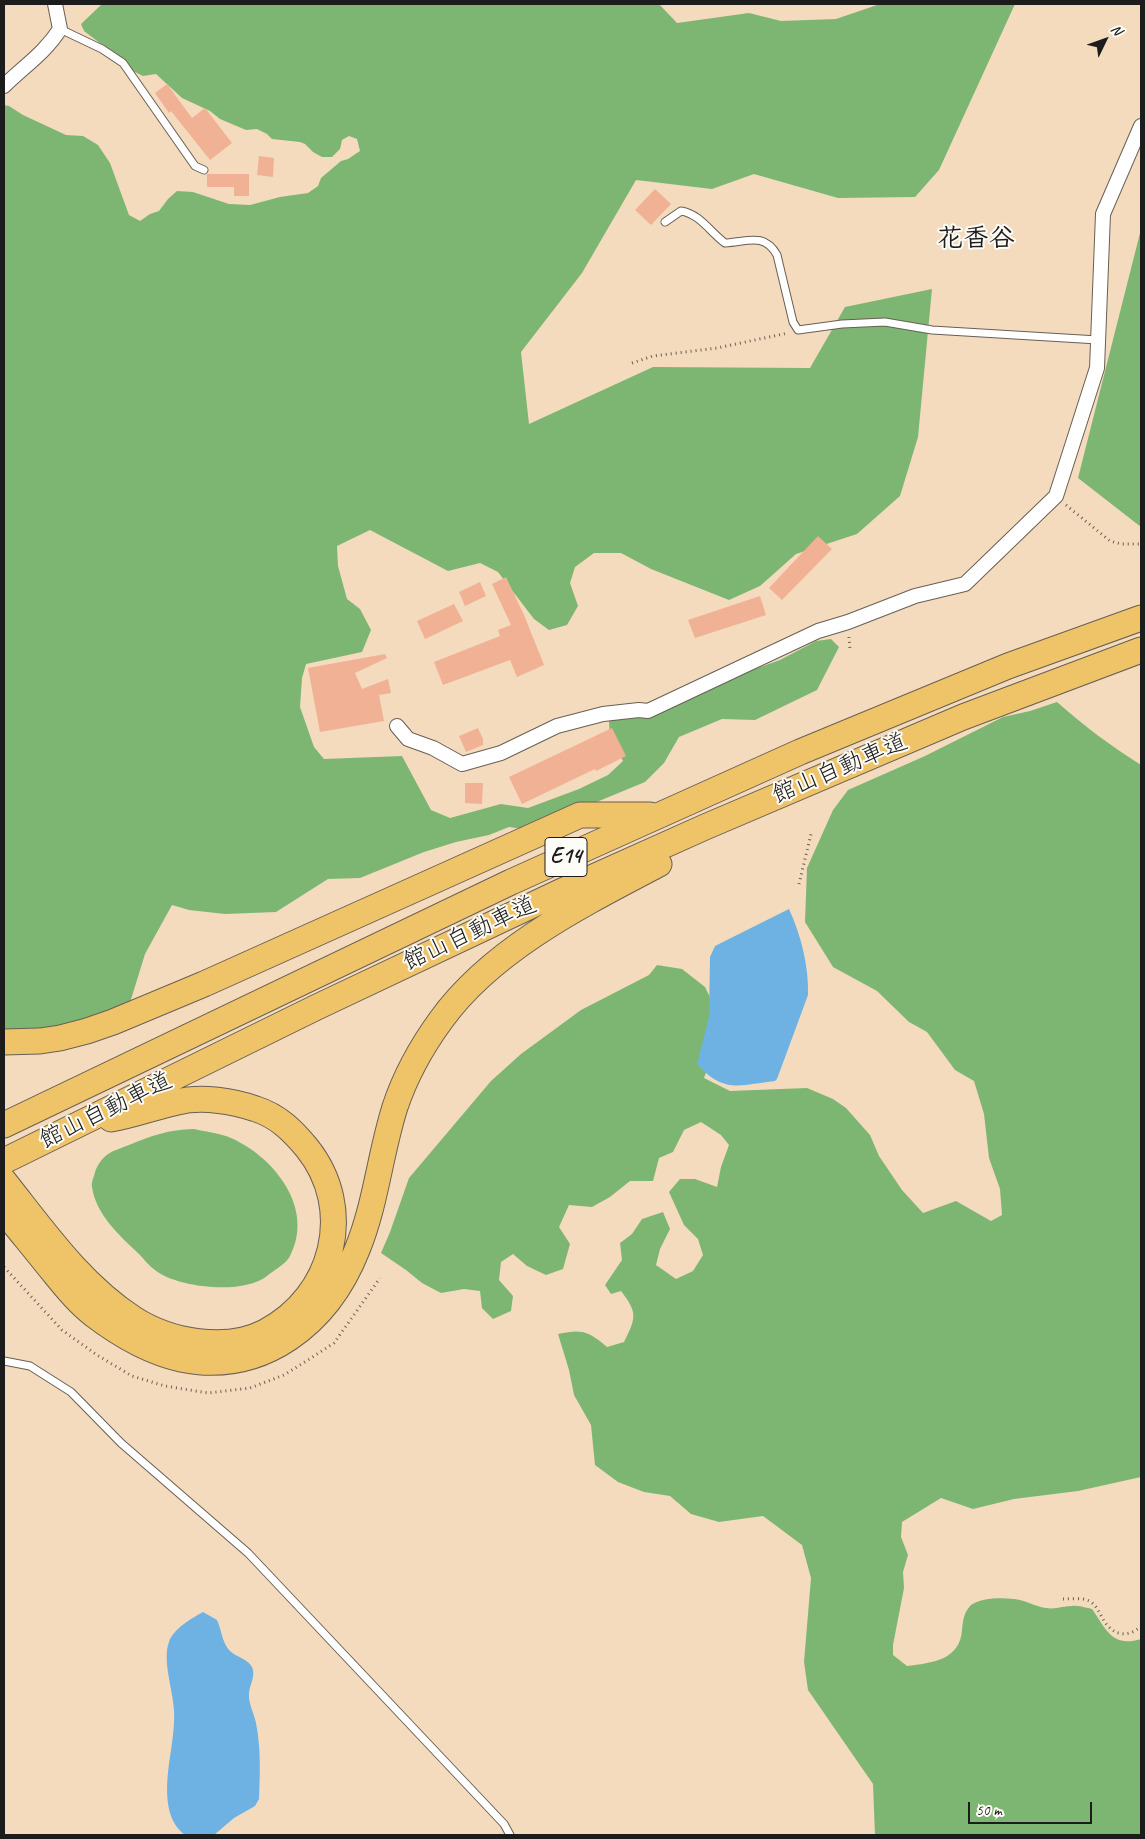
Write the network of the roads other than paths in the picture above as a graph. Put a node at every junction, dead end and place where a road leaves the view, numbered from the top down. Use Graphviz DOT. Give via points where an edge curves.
graph roads {
  1 [pos="55,4"];
  2 [pos="60,29"];
  3 [pos="4,86"];
  4 [pos="1141,126"];
  5 [pos="204,170"];
  6 [pos="665,222"];
  7 [pos="1098,340"];
  8 [pos="1141,618"];
  9 [pos="1141,650"];
  10 [pos="397,726"];
  11 [pos="850,765"];
  12 [pos="658,815"];
  13 [pos="4,1042"];
  14 [pos="82,1123"];
  15 [pos="4,1125"];
  16 [pos="5,1167"];
  17 [pos="4,1211"];
  18 [pos="4,1361"];
  19 [pos="510,1835"];
  1 -- 2 [label="street"];
  2 -- 3 [label="street" via="52,42"];
  2 -- 5 [label="lane" via="123,63 195,166"];
  4 -- 7 [label="street" via="1103,214"];
  6 -- 7 [label="lane" via="681,211 687,212 725,243 756,240 772,246 798,330 885,322 932,330"];
  7 -- 10 [label="street" via="1097,368 1056,496 965,584 915,596 818,631 648,711 603,714 557,726 501,753 462,764 408,739"];
  8 -- 12 [label="highway, 館山自動車道 / E14" via="1008,666"];
  9 -- 11 [label="highway, 館山自動車道 / E14" via="963,717"];
  11 -- 14 [label="highway, 館山自動車道 / E14" via="560,892"];
  11 -- 17 [label="highway" via="573,910 476,979 441,1020 410,1072 396,1107 368,1219 348,1271 318,1316 282,1343 233,1361 210,1362 181,1359 135,1342 92,1314"];
  12 -- 13 [label="highway" via="580,815 113,1022 60,1038"];
  12 -- 15 [label="highway, 館山自動車道 / E14" via="502,886"];
  14 -- 16 [label="highway, 館山自動車道 / E14"];
  14 -- 16 [label="highway" via="131,1116 179,1102 208,1100 256,1109 278,1119 296,1134 312,1155 325,1179 333,1205 335,1229 330,1255 304,1301 284,1320 264,1332 240,1340 217,1343 162,1332 136,1320 94,1287 56,1247"];
  18 -- 19 [label="lane" via="30,1366 71,1392 121,1443 248,1553 504,1824"];
}
